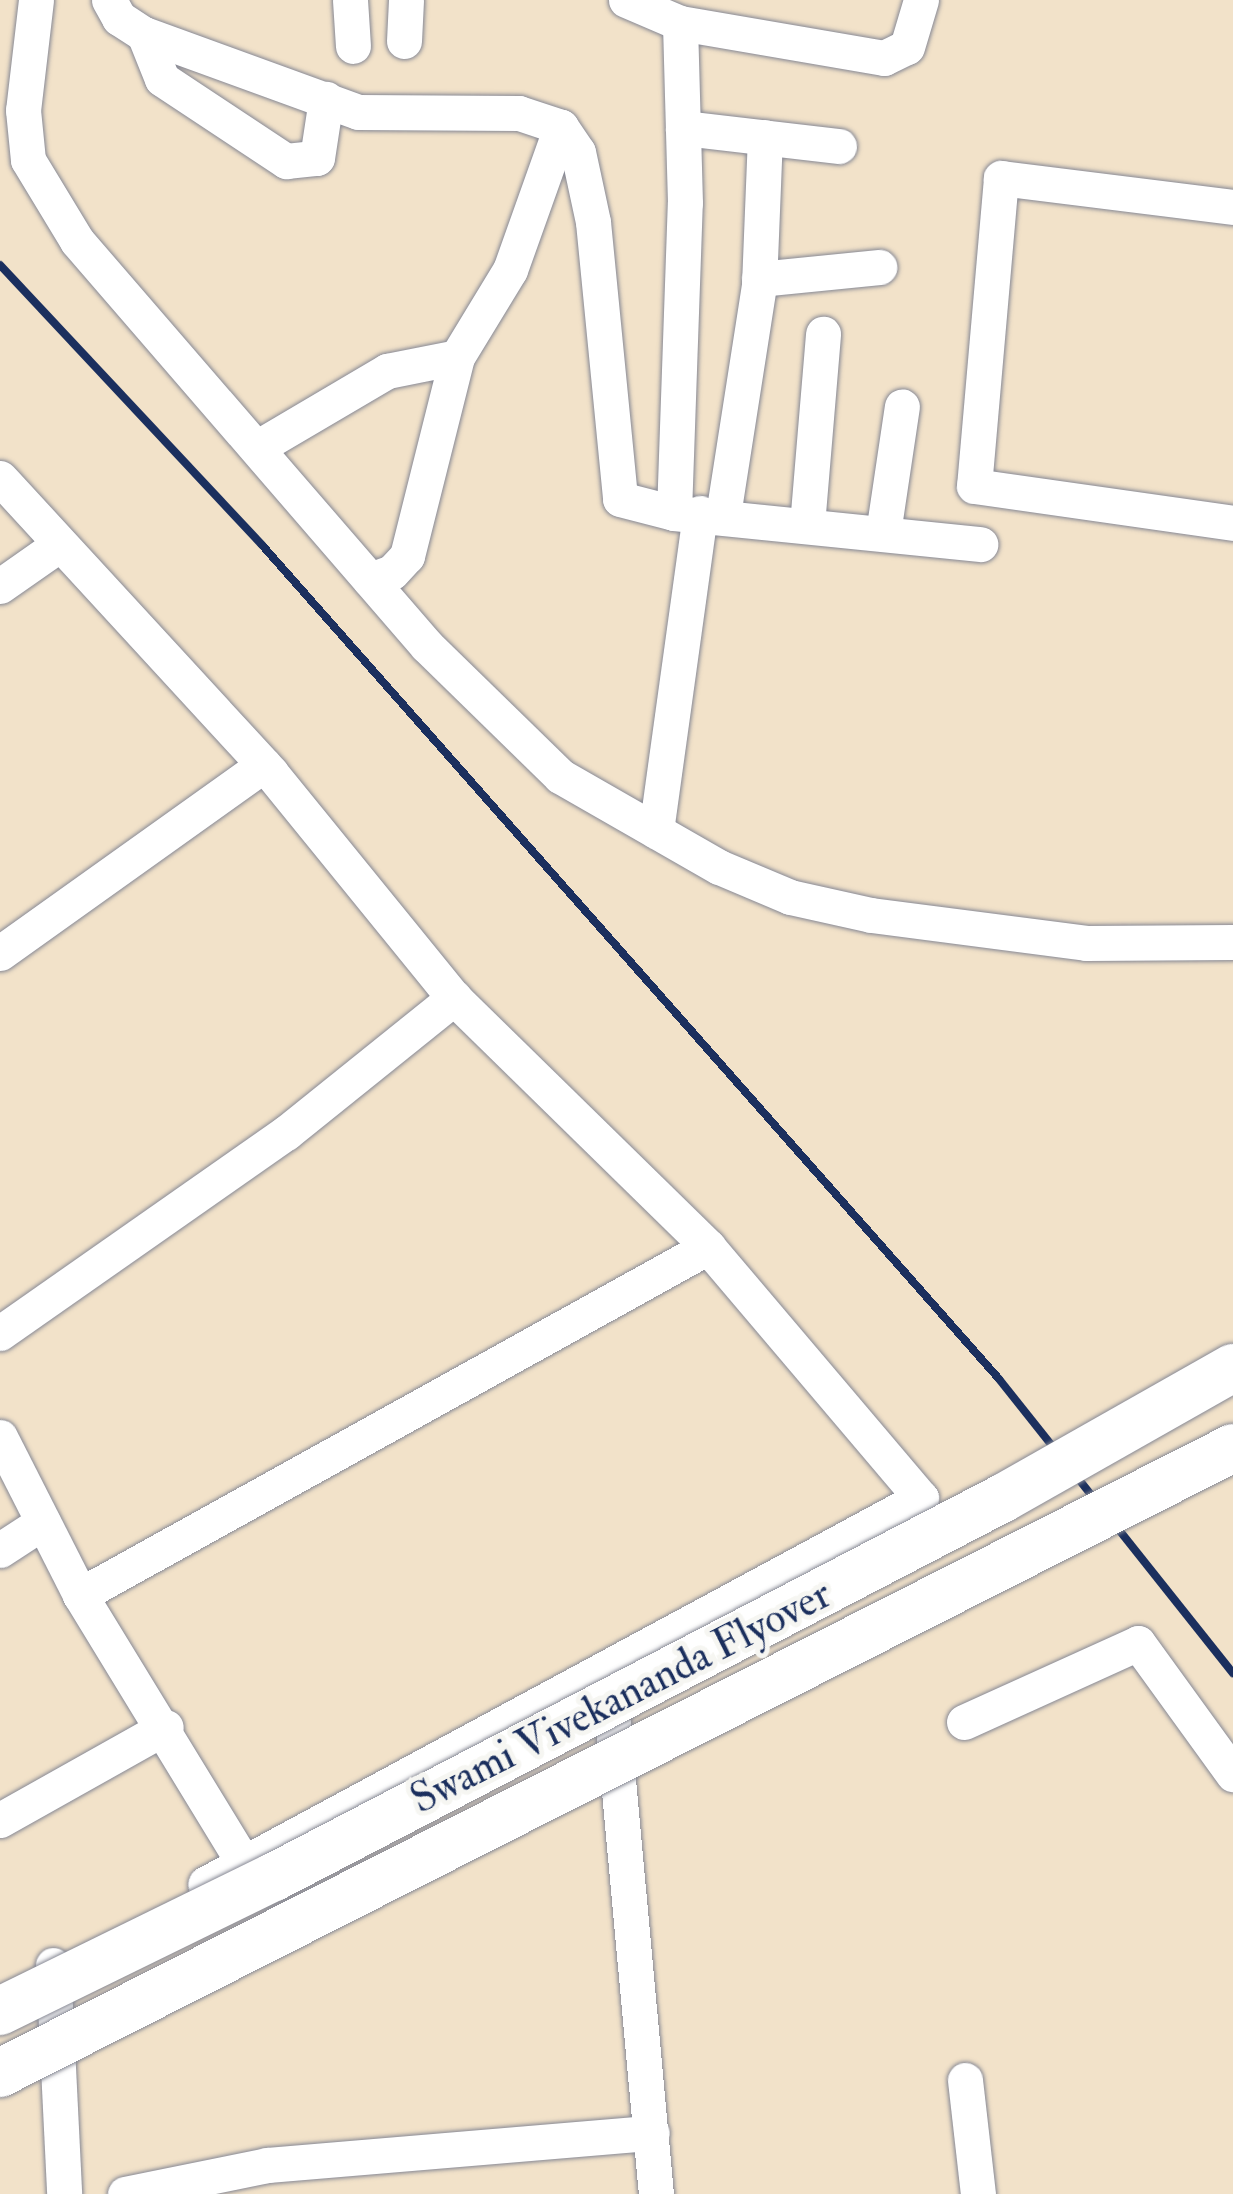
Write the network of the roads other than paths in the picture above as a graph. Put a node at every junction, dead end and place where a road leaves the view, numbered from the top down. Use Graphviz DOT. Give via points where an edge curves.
graph roads {
  1 [pos="36,0"];
  2 [pos="110,0"];
  3 [pos="350,0"];
  4 [pos="406,0"];
  5 [pos="626,0"];
  6 [pos="921,0"];
  7 [pos="680,23"];
  8 [pos="144,34"];
  9 [pos="404,41"];
  10 [pos="352,46"];
  11 [pos="326,99"];
  12 [pos="562,127"];
  13 [pos="683,128"];
  14 [pos="765,137"];
  15 [pos="839,146"];
  16 [pos="1233,208"];
  17 [pos="879,267"];
  18 [pos="758,279"];
  19 [pos="823,334"];
  20 [pos="457,358"];
  21 [pos="902,406"];
  22 [pos="258,447"];
  23 [pos="0,478"];
  24 [pos="699,514"];
  25 [pos="1233,523"];
  26 [pos="807,525"];
  27 [pos="883,533"];
  28 [pos="60,544"];
  29 [pos="980,544"];
  30 [pos="370,580"];
  31 [pos="0,586"];
  32 [pos="264,765"];
  33 [pos="656,831"];
  34 [pos="1233,942"];
  35 [pos="0,953"];
  36 [pos="454,998"];
  37 [pos="708,1247"];
  38 [pos="0,1334"];
  39 [pos="1233,1368"];
  40 [pos="0,1437"];
  41 [pos="1233,1448"];
  42 [pos="44,1522"];
  43 [pos="0,1550"];
  44 [pos="80,1594"];
  45 [pos="607,1668"];
  46 [pos="964,1722"];
  47 [pos="166,1727"];
  48 [pos="1233,1774"];
  49 [pos="0,1820"];
  50 [pos="245,1865"];
  51 [pos="52,1960"];
  52 [pos="0,1986"];
  53 [pos="0,2011"];
  54 [pos="0,2073"];
  55 [pos="965,2080"];
  56 [pos="652,2133"];
  57 [pos="64,2194"];
  58 [pos="126,2194"];
  59 [pos="656,2194"];
  60 [pos="978,2194"];
  1 -- 22 [label="street" via="23,110 28,160 77,241 205,396"];
  2 -- 8 [label="street" via="119,18"];
  3 -- 10 [label="street"];
  4 -- 9 [label="street"];
  5 -- 7 [label="street"];
  6 -- 7 [label="street" via="907,47 884,58"];
  7 -- 13 [label="street"];
  8 -- 11 [label="street"];
  8 -- 11 [label="street" via="162,80 286,161 317,158"];
  11 -- 12 [label="street" via="380,114 520,112"];
  12 -- 20 [label="street" via="510,270"];
  12 -- 24 [label="street" via="578,152 593,222 620,500"];
  13 -- 14 [label="street"];
  13 -- 24 [label="street"];
  14 -- 15 [label="street"];
  14 -- 18 [label="street"];
  16 -- 25 [label="street" via="1001,178 974,486"];
  17 -- 18 [label="street"];
  18 -- 24 [label="street"];
  19 -- 26 [label="street"];
  20 -- 22 [label="street" via="387,371"];
  20 -- 30 [label="street" via="407,556 392,572"];
  21 -- 27 [label="street"];
  22 -- 30 [label="street"];
  23 -- 28 [label="street"];
  24 -- 26 [label="street"];
  24 -- 33 [label="street"];
  26 -- 27 [label="street"];
  27 -- 29 [label="street"];
  28 -- 31 [label="street"];
  28 -- 32 [label="street"];
  30 -- 33 [label="street" via="427,646 560,776"];
  32 -- 35 [label="street"];
  32 -- 36 [label="street"];
  33 -- 34 [label="street" via="790,896 870,915 1086,943"];
  36 -- 37 [label="street"];
  36 -- 38 [label="street" via="286,1133"];
  37 -- 44 [label="street"];
  37 -- 45 [label="street" via="921,1498"];
  39 -- 53 [label="main road, Swami Vivekananda Flyover, bridge" via="987,1507 274,1878"];
  40 -- 42 [label="street"];
  41 -- 54 [label="main road, Swami Vivekananda Flyover, bridge"];
  42 -- 43 [label="street"];
  42 -- 44 [label="street"];
  44 -- 47 [label="street"];
  45 -- 50 [label="street"];
  45 -- 56 [label="street"];
  46 -- 48 [label="street" via="1138,1643"];
  47 -- 49 [label="street"];
  47 -- 50 [label="street"];
  50 -- 51 [label="street"];
  51 -- 52 [label="street"];
  51 -- 57 [label="street"];
  55 -- 60 [label="street"];
  56 -- 58 [label="street" via="268,2165"];
  56 -- 59 [label="street"];
}
